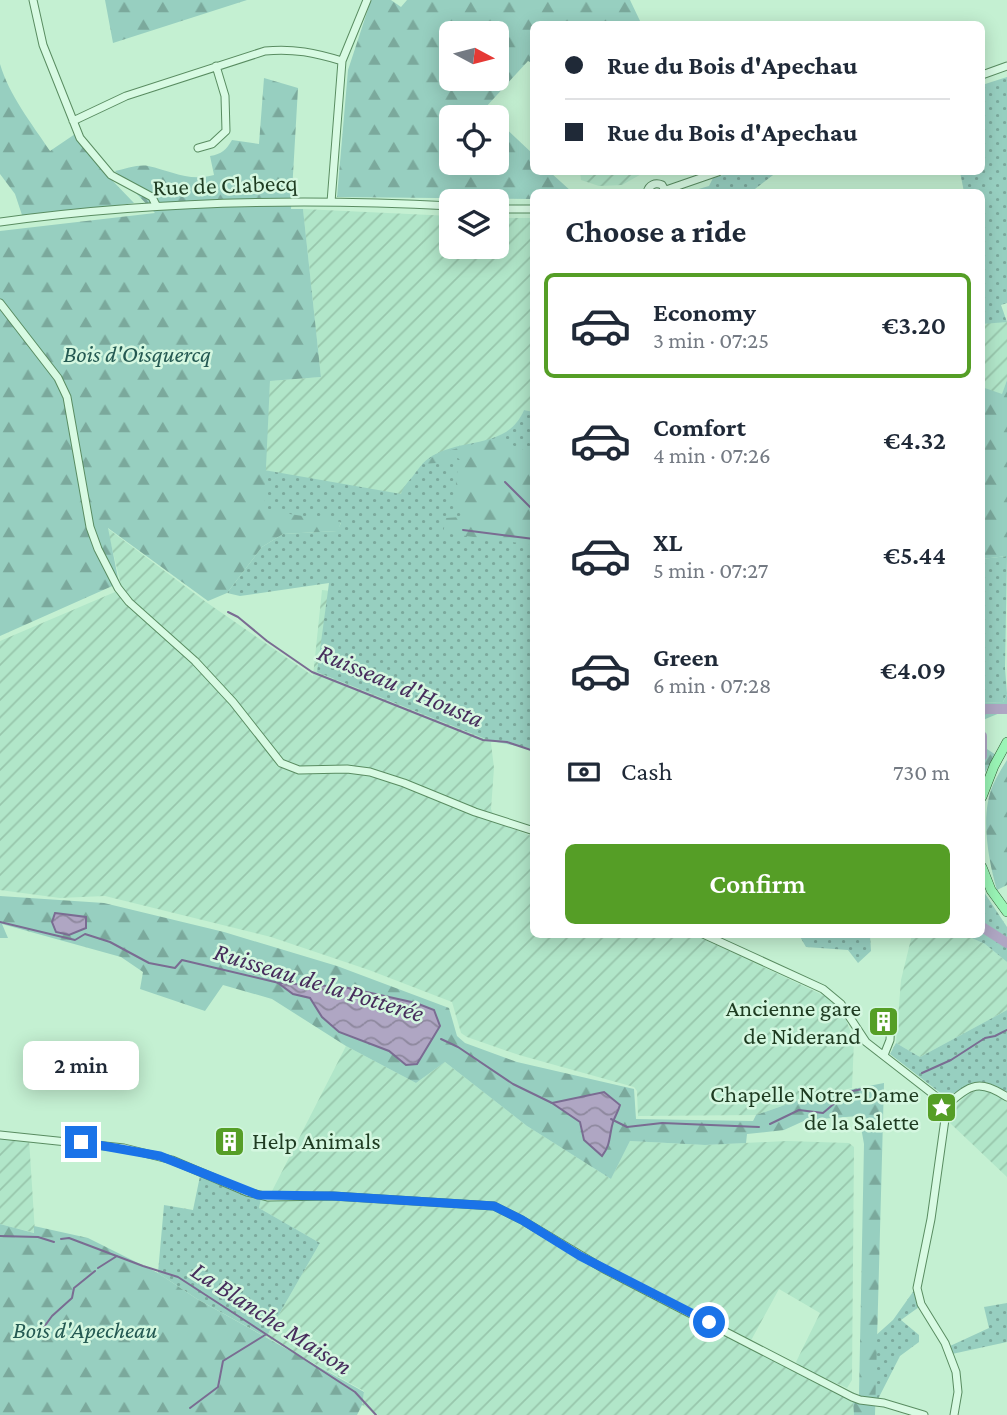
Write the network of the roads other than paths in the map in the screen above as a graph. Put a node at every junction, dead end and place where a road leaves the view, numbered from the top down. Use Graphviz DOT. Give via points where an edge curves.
graph roads {
  1 [pos="33,0"];
  2 [pos="368,0"];
  3 [pos="342,61"];
  4 [pos="216,66"];
  5 [pos="1007,66"];
  6 [pos="985,74"];
  7 [pos="74,121"];
  8 [pos="198,148"];
  9 [pos="710,175"];
  10 [pos="648,189"];
  11 [pos="665,189"];
  12 [pos="671,189"];
  13 [pos="331,202"];
  14 [pos="156,205"];
  15 [pos="439,206"];
  16 [pos="509,209"];
  17 [pos="530,209"];
  18 [pos="0,222"];
  19 [pos="0,303"];
  20 [pos="1007,742"];
  21 [pos="985,784"];
  22 [pos="530,830"];
  23 [pos="985,875"];
  24 [pos="1007,912"];
  25 [pos="712,938"];
  26 [pos="891,1017"];
  27 [pos="884,1055"];
  28 [pos="1007,1097"];
  29 [pos="947,1105"];
  30 [pos="0,1135"];
  31 [pos="924,1415"];
  32 [pos="954,1415"];
  1 -- 7 [label="street" via="43,45"];
  2 -- 3 [label="street"];
  3 -- 4 [label="street" via="287,48"];
  3 -- 13 [label="street"];
  4 -- 7 [label="street" via="125,96"];
  4 -- 8 [label="street" via="225,96 226,131 212,144"];
  5 -- 6 [label="street"];
  7 -- 14 [label="street" via="80,138 111,175 152,197"];
  9 -- 12 [label="street"];
  10 -- 11 [label="street" via="656,183"];
  13 -- 14 [label="street, Rue de Clabecq"];
  13 -- 15 [label="street, Rue de Clabecq"];
  14 -- 18 [label="street, Rue de Clabecq"];
  16 -- 17 [label="street"];
  19 -- 22 [label="street" via="58,378 67,397 90,527 125,596 195,661 281,763 299,770 370,772"];
  20 -- 21 [label="main road"];
  23 -- 24 [label="main road"];
  25 -- 27 [label="street" via="823,989 841,1004 861,1037"];
  26 -- 27 [label="street"];
  27 -- 29 [label="street"];
  28 -- 29 [label="street" via="992,1087 976,1085"];
  29 -- 32 [label="street" via="917,1288 920,1304 947,1346 956,1372"];
  30 -- 31 [label="street" via="91,1143 160,1156 258,1195 494,1206 596,1265 852,1397"];
}
